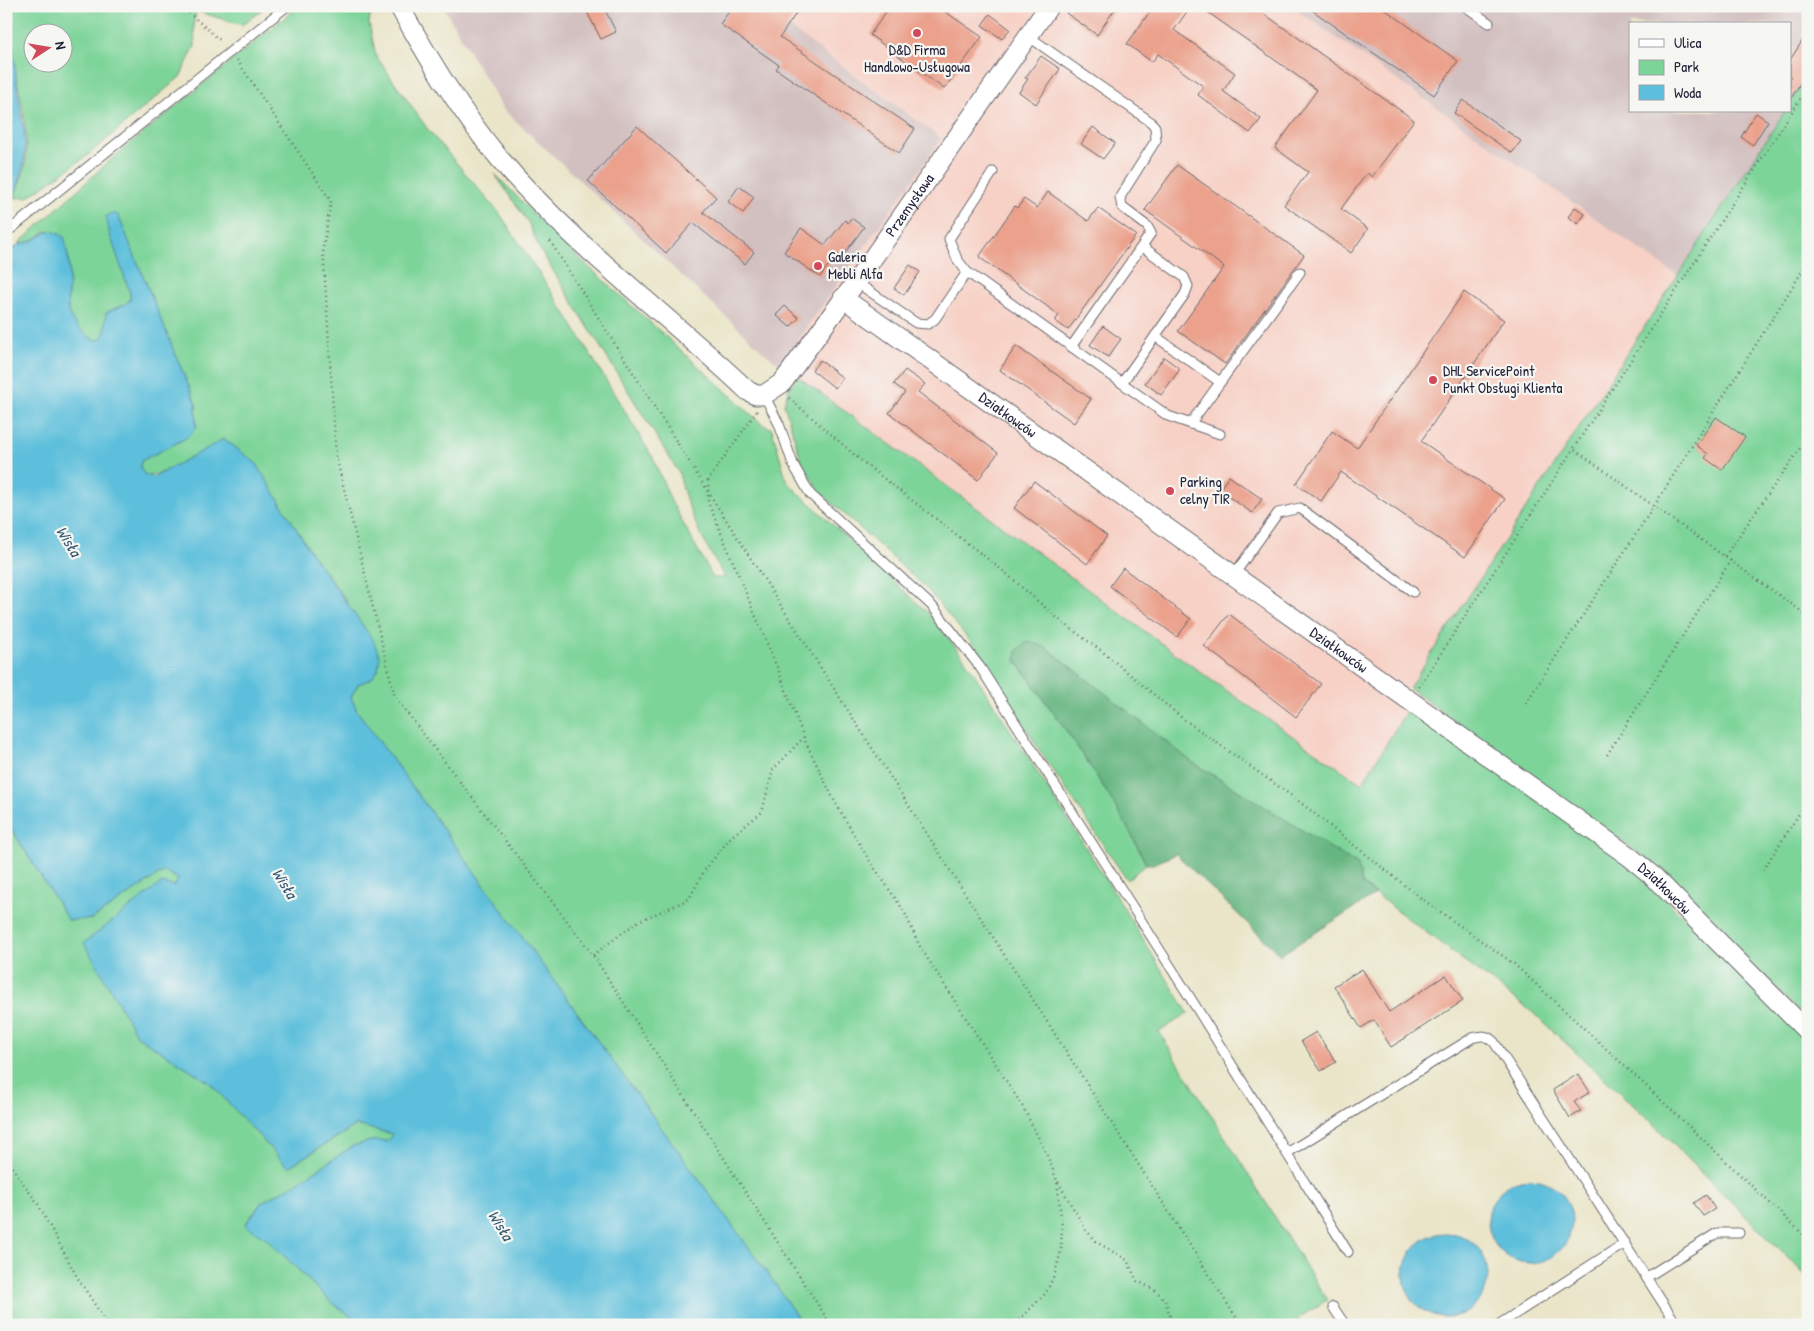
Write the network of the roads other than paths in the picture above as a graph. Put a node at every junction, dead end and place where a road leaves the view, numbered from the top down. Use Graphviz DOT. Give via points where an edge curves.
graph roads {
  1 [pos="287,6"];
  2 [pos="399,6"];
  3 [pos="1049,6"];
  4 [pos="1465,6"];
  5 [pos="1489,23"];
  6 [pos="1028,36"];
  7 [pos="993,172"];
  8 [pos="6,233"];
  9 [pos="1142,247"];
  10 [pos="967,272"];
  11 [pos="1300,272"];
  12 [pos="856,282"];
  13 [pos="843,298"];
  14 [pos="1155,336"];
  15 [pos="1071,346"];
  16 [pos="1220,382"];
  17 [pos="1122,383"];
  18 [pos="770,391"];
  19 [pos="1190,424"];
  20 [pos="1220,434"];
  21 [pos="1233,576"];
  22 [pos="1413,592"];
  23 [pos="1808,1032"];
  24 [pos="1288,1153"];
  25 [pos="1739,1233"];
  26 [pos="1625,1243"];
  27 [pos="1348,1252"];
  28 [pos="1647,1278"];
  29 [pos="1333,1307"];
  30 [pos="1345,1325"];
  31 [pos="1498,1325"];
  32 [pos="1677,1325"];
  1 -- 8 [label="lane"];
  2 -- 18 [label="street" via="449,90 500,160 620,278 748,391 756,395"];
  3 -- 6 [label="street, Przemysłowa"];
  4 -- 5 [label="lane"];
  6 -- 9 [label="lane" via="1151,122 1155,128 1153,147 1120,197 1122,207 1150,229 1151,233"];
  6 -- 12 [label="street, Przemysłowa"];
  7 -- 10 [label="lane" via="949,239 957,259"];
  9 -- 14 [label="lane" via="1184,277 1188,286"];
  9 -- 15 [label="lane"];
  10 -- 12 [label="lane" via="935,319 928,324 916,323"];
  10 -- 15 [label="lane"];
  11 -- 16 [label="lane"];
  12 -- 13 [label="street, Przemysłowa"];
  13 -- 18 [label="street, Przemysłowa" via="782,383"];
  13 -- 21 [label="street, Działkowców"];
  14 -- 16 [label="lane"];
  14 -- 17 [label="lane"];
  15 -- 17 [label="lane"];
  16 -- 19 [label="lane"];
  17 -- 19 [label="lane" via="1168,416"];
  18 -- 24 [label="lane" via="793,464 810,494 932,606 980,667"];
  19 -- 20 [label="lane"];
  21 -- 22 [label="lane" via="1278,513 1300,508"];
  21 -- 23 [label="street, Działkowców" via="1630,857 1654,877"];
  24 -- 26 [label="lane" via="1472,1038 1488,1037"];
  24 -- 27 [label="lane"];
  25 -- 28 [label="lane" via="1717,1233"];
  26 -- 28 [label="lane"];
  26 -- 31 [label="lane"];
  28 -- 32 [label="lane"];
  29 -- 30 [label="lane"];
}
